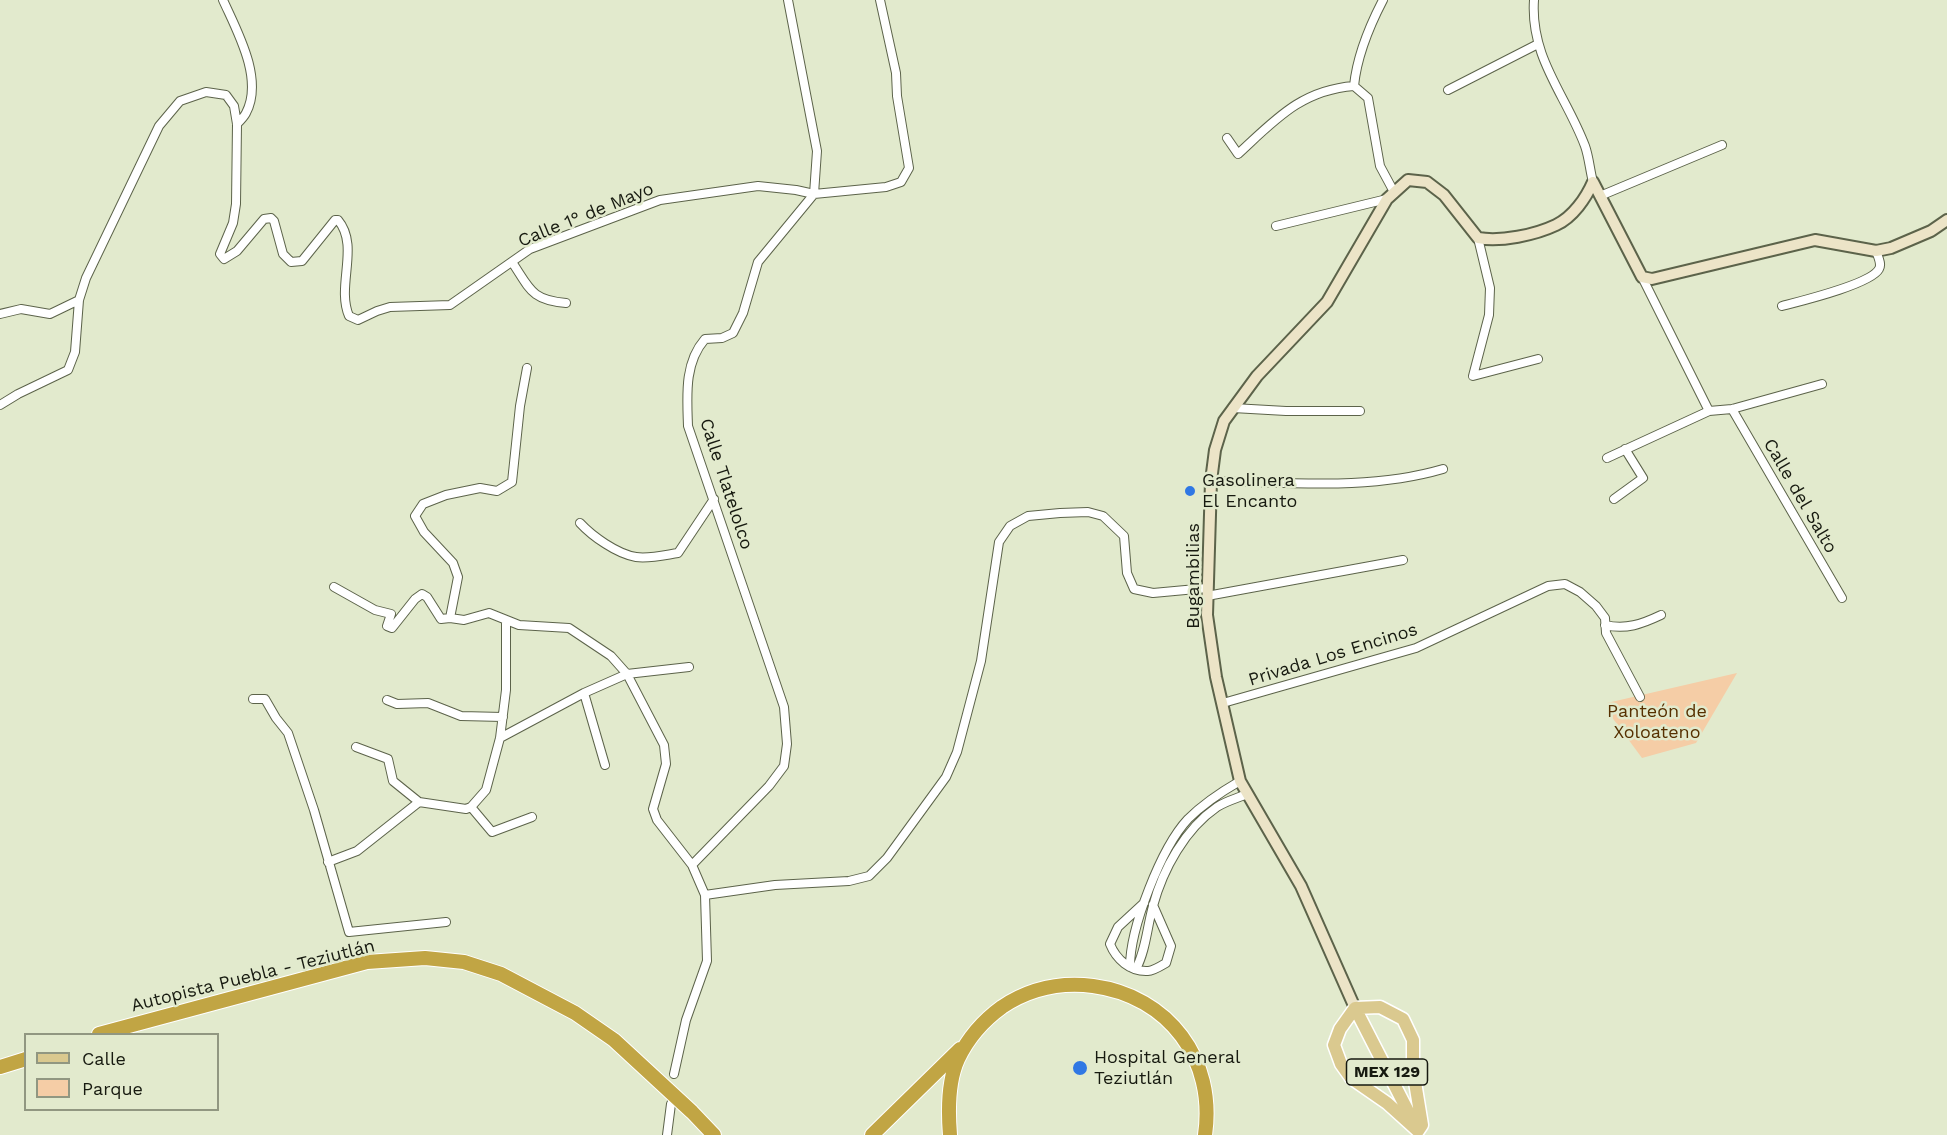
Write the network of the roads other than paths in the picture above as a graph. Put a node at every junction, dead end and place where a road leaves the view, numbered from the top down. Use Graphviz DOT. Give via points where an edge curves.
graph roads {
  1 [pos="223,0"];
  2 [pos="788,0"];
  3 [pos="880,0"];
  4 [pos="1383,0"];
  5 [pos="1534,0"];
  6 [pos="1538,44"];
  7 [pos="1354,86"];
  8 [pos="1448,90"];
  9 [pos="237,124"];
  10 [pos="1227,138"];
  11 [pos="1722,146"];
  12 [pos="1593,182"];
  13 [pos="814,194"];
  14 [pos="1391,195"];
  15 [pos="1600,196"];
  16 [pos="1947,220"];
  17 [pos="1276,226"];
  18 [pos="1478,238"];
  19 [pos="1876,251"];
  20 [pos="512,262"];
  21 [pos="1642,277"];
  22 [pos="79,300"];
  23 [pos="566,303"];
  24 [pos="1782,306"];
  25 [pos="0,314"];
  26 [pos="1538,359"];
  27 [pos="527,368"];
  28 [pos="1822,384"];
  29 [pos="0,405"];
  30 [pos="1233,408"];
  31 [pos="1732,409"];
  32 [pos="1360,411"];
  33 [pos="1709,411"];
  34 [pos="1625,449"];
  35 [pos="1607,458"];
  36 [pos="1443,469"];
  37 [pos="1211,481"];
  38 [pos="714,499"];
  39 [pos="1614,499"];
  40 [pos="580,523"];
  41 [pos="1403,560"];
  42 [pos="334,587"];
  43 [pos="1207,592"];
  44 [pos="1842,598"];
  45 [pos="1661,615"];
  46 [pos="450,618"];
  47 [pos="506,621"];
  48 [pos="1605,625"];
  49 [pos="689,667"];
  50 [pos="627,674"];
  51 [pos="584,693"];
  52 [pos="1640,697"];
  53 [pos="253,699"];
  54 [pos="387,700"];
  55 [pos="1222,703"];
  56 [pos="503,717"];
  57 [pos="500,738"];
  58 [pos="356,747"];
  59 [pos="605,765"];
  60 [pos="1240,781"];
  61 [pos="1247,794"];
  62 [pos="419,802"];
  63 [pos="471,807"];
  64 [pos="532,817"];
  65 [pos="328,861"];
  66 [pos="692,865"];
  67 [pos="705,895"];
  68 [pos="1144,903"];
  69 [pos="1153,905"];
  70 [pos="446,922"];
  71 [pos="1133,968"];
  72 [pos="1355,1008"];
  73 [pos="106,1033"];
  74 [pos="970,1039"];
  75 [pos="24,1060"];
  76 [pos="0,1067"];
  77 [pos="674,1074"];
  78 [pos="671,1104"];
  79 [pos="692,1112"];
  80 [pos="950,1132"];
  81 [pos="1207,1132"];
  82 [pos="1419,1133"];
  83 [pos="668,1135"];
  84 [pos="714,1135"];
  85 [pos="723,1135"];
  86 [pos="872,1135"];
  1 -- 9 [label="street" via="251,70 247,112"];
  2 -- 13 [label="street" via="817,152"];
  3 -- 13 [label="street" via="896,73 909,168 901,182 886,187"];
  4 -- 7 [label="street" via="1370,25"];
  5 -- 6 [label="street" via="1532,20"];
  6 -- 8 [label="street"];
  6 -- 12 [label="street" via="1586,148"];
  7 -- 10 [label="street" via="1312,95 1283,112 1238,154"];
  7 -- 14 [label="street" via="1368,98 1380,166"];
  9 -- 20 [label="street, Calle 1° de Mayo" via="236,204 220,254 224,259 237,251 264,219 271,218 283,254 291,262 302,261 338,220 348,240 344,304 349,316 357,320 390,308 450,305"];
  9 -- 22 [label="street" via="234,106 226,95 206,92 180,101 159,126"];
  11 -- 15 [label="street"];
  12 -- 15 [label="main road"];
  12 -- 18 [label="main road" via="1579,206 1558,224 1517,237"];
  13 -- 20 [label="street, Calle 1° de Mayo" via="758,186 660,200 530,249"];
  13 -- 38 [label="street, Calle Tlatelolco" via="758,262 733,333 705,339 696,350 686,385 688,426"];
  14 -- 17 [label="street"];
  14 -- 18 [label="main road, Bugambilias" via="1408,180 1427,182 1444,195"];
  14 -- 30 [label="main road, Bugambilias" via="1327,302 1257,376"];
  15 -- 21 [label="main road"];
  16 -- 19 [label="main road" via="1891,249"];
  18 -- 26 [label="street" via="1490,288 1489,315 1473,376"];
  19 -- 21 [label="main road" via="1815,240 1666,277"];
  19 -- 24 [label="street" via="1878,272 1862,282"];
  20 -- 23 [label="street" via="532,294 548,302"];
  21 -- 33 [label="street"];
  22 -- 25 [label="street" via="50,314 21,309"];
  22 -- 29 [label="street" via="75,352 68,370"];
  27 -- 46 [label="street" via="512,482 497,491 480,488 446,495 423,504 415,516 424,532 453,563 458,577"];
  28 -- 31 [label="street"];
  30 -- 32 [label="street"];
  30 -- 37 [label="main road, Bugambilias" via="1218,440"];
  31 -- 33 [label="street"];
  31 -- 44 [label="street, Calle del Salto"];
  33 -- 34 [label="street"];
  34 -- 35 [label="street"];
  34 -- 39 [label="street" via="1643,478"];
  36 -- 37 [label="street" via="1416,477 1359,484"];
  37 -- 43 [label="main road, Bugambilias"];
  38 -- 40 [label="street" via="678,553 636,557 626,554 598,539"];
  38 -- 66 [label="street, Calle Tlatelolco" via="784,707 788,744 784,766 769,786"];
  41 -- 43 [label="street"];
  42 -- 46 [label="street" via="375,610 391,614 387,626 392,628 422,594 441,619"];
  43 -- 55 [label="main road, Bugambilias" via="1207,615"];
  43 -- 67 [label="street" via="1134,590 1127,573 1124,536 1102,516 1088,512 1028,516 1010,526 999,542 981,661 957,752 946,777 887,858 869,876 849,881 775,885"];
  45 -- 48 [label="street" via="1640,625"];
  46 -- 47 [label="street" via="464,620 489,613"];
  47 -- 50 [label="street" via="569,628 611,656"];
  47 -- 56 [label="street"];
  48 -- 52 [label="street"];
  48 -- 55 [label="street, Privada Los Encinos" via="1596,606 1580,592 1565,584 1548,586 1416,648"];
  49 -- 50 [label="street"];
  50 -- 51 [label="street"];
  50 -- 66 [label="street" via="664,745 666,764 653,809 657,820"];
  51 -- 57 [label="street"];
  51 -- 59 [label="street"];
  53 -- 65 [label="street" via="265,699 288,733"];
  54 -- 56 [label="street" via="397,704 428,703 461,716"];
  55 -- 60 [label="main road, Bugambilias"];
  56 -- 57 [label="street"];
  57 -- 63 [label="street" via="486,790"];
  58 -- 62 [label="street" via="388,759 393,782"];
  60 -- 61 [label="main road, Bugambilias"];
  60 -- 68 [label="street" via="1187,820 1170,845"];
  61 -- 69 [label="street" via="1218,806 1194,826 1178,850"];
  61 -- 72 [label="main road, Bugambilias" via="1301,886"];
  62 -- 63 [label="street"];
  62 -- 65 [label="street" via="357,851"];
  63 -- 64 [label="street" via="492,832"];
  65 -- 70 [label="street" via="349,932"];
  66 -- 67 [label="street"];
  67 -- 77 [label="street" via="707,961 686,1020"];
  68 -- 71 [label="street" via="1130,957"];
  68 -- 71 [label="street" via="1118,927 1110,944 1115,957"];
  69 -- 71 [label="street" via="1141,959"];
  69 -- 71 [label="street" via="1171,946 1166,963 1149,971"];
  72 -- 82 [label="main road, MEX 129"];
  72 -- 82 [label="main road" via="1334,1046 1341,1065 1351,1078 1387,1103"];
  72 -- 82 [label="main road" via="1380,1007 1403,1019 1413,1040 1413,1070 1422,1125"];
  73 -- 79 [label="highway, Autopista Puebla - Teziutlán" via="367,962 425,958 464,962 501,974 575,1012 614,1040"];
  74 -- 80 [label="highway" via="953,1075"];
  74 -- 81 [label="highway" via="993,1014 1036,991 1072,984 1109,988 1139,999 1164,1016 1188,1045 1201,1073"];
  74 -- 86 [label="highway"];
  75 -- 76 [label="highway"];
  78 -- 83 [label="street"];
  79 -- 84 [label="highway, Autopista Puebla - Teziutlán"];
  79 -- 85 [label="highway, Autopista Puebla - Teziutlán"];
}
